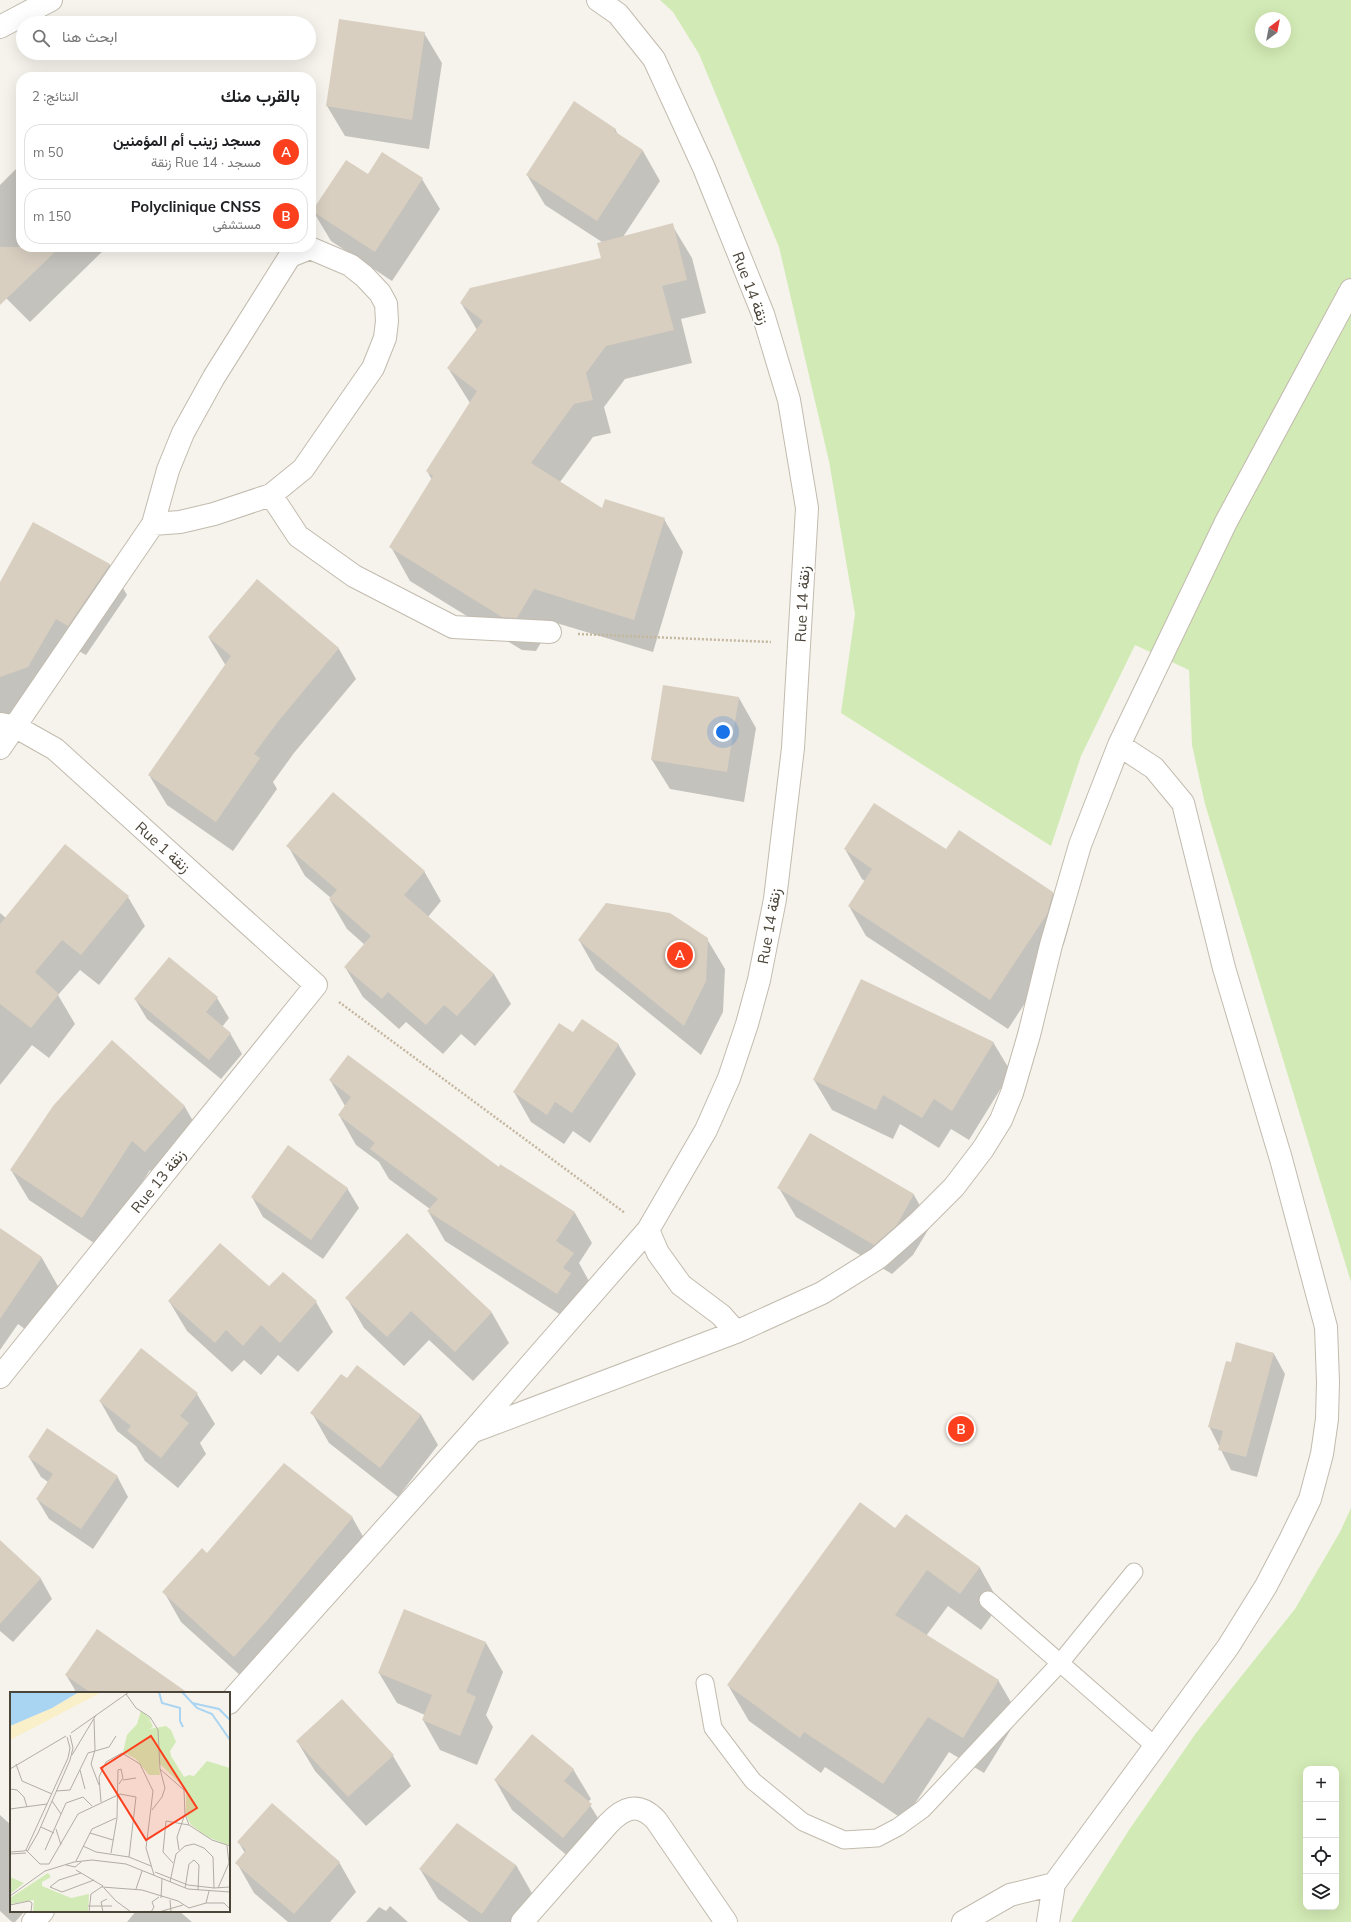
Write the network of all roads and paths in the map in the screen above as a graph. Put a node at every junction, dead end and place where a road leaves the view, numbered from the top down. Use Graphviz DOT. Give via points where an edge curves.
graph roads {
  1 [pos="51,0"];
  2 [pos="598,0"];
  3 [pos="21,16"];
  4 [pos="16,19"];
  5 [pos="0,27"];
  6 [pos="316,251"];
  7 [pos="300,252"];
  8 [pos="1351,290"];
  9 [pos="271,495"];
  10 [pos="153,524"];
  11 [pos="550,632"];
  12 [pos="800,644"];
  13 [pos="8,725"];
  14 [pos="1119,745"];
  15 [pos="0,748"];
  16 [pos="316,985"];
  17 [pos="648,1230"];
  18 [pos="736,1332"];
  19 [pos="0,1377"];
  20 [pos="471,1433"];
  21 [pos="1134,1572"];
  22 [pos="988,1600"];
  23 [pos="1060,1663"];
  24 [pos="705,1683"];
  25 [pos="230,1702"];
  26 [pos="1155,1746"];
  27 [pos="1054,1884"];
  28 [pos="42,1912"];
  29 [pos="34,1922"];
  30 [pos="522,1922"];
  31 [pos="726,1922"];
  32 [pos="963,1922"];
  33 [pos="1048,1922"];
  1 -- 3 [label="street"];
  2 -- 12 [label="street, Rue 14 زنقة" via="618,14 654,59 704,168 763,314 788,400 807,508"];
  4 -- 5 [label="street"];
  6 -- 9 [label="street" via="350,265 380,293 386,304 385,338 372,368 322,443 303,469"];
  7 -- 10 [label="street" via="290,256 214,377 183,433 168,470"];
  8 -- 14 [label="street" via="1226,522"];
  9 -- 10 [label="street" via="214,514 180,522"];
  9 -- 11 [label="street" via="298,536 354,576 453,628"];
  10 -- 13 [label="street"];
  11 -- 12 [label="path"];
  12 -- 17 [label="street, Rue 14 زنقة" via="793,748 783,837 775,899 757,988 729,1078 706,1130"];
  13 -- 15 [label="street"];
  13 -- 16 [label="street, Rue 1 زنقة" via="55,749"];
  14 -- 18 [label="street" via="1080,845 1012,1093 1001,1120 983,1149 954,1187 878,1258 822,1293"];
  14 -- 26 [label="street" via="1154,768 1183,803 1224,968 1281,1159 1326,1327 1327,1419 1322,1454 1310,1499 1269,1579 1228,1647"];
  16 -- 17 [label="path"];
  16 -- 19 [label="street, Rue 13 زنقة"];
  17 -- 18 [label="street" via="658,1253 681,1285 721,1315"];
  17 -- 20 [label="street, Rue 14 زنقة"];
  18 -- 20 [label="street"];
  20 -- 25 [label="street, Rue 14 زنقة"];
  21 -- 23 [label="lane"];
  22 -- 23 [label="lane"];
  23 -- 24 [label="lane" via="923,1808 898,1827 877,1838 844,1840 803,1822 753,1781 713,1728"];
  23 -- 26 [label="lane"];
  26 -- 27 [label="street"];
  27 -- 32 [label="street" via="1010,1895"];
  27 -- 33 [label="street"];
  28 -- 29 [label="street"];
  30 -- 31 [label="street" via="608,1824 624,1810 635,1808 648,1813 656,1820"];
}
